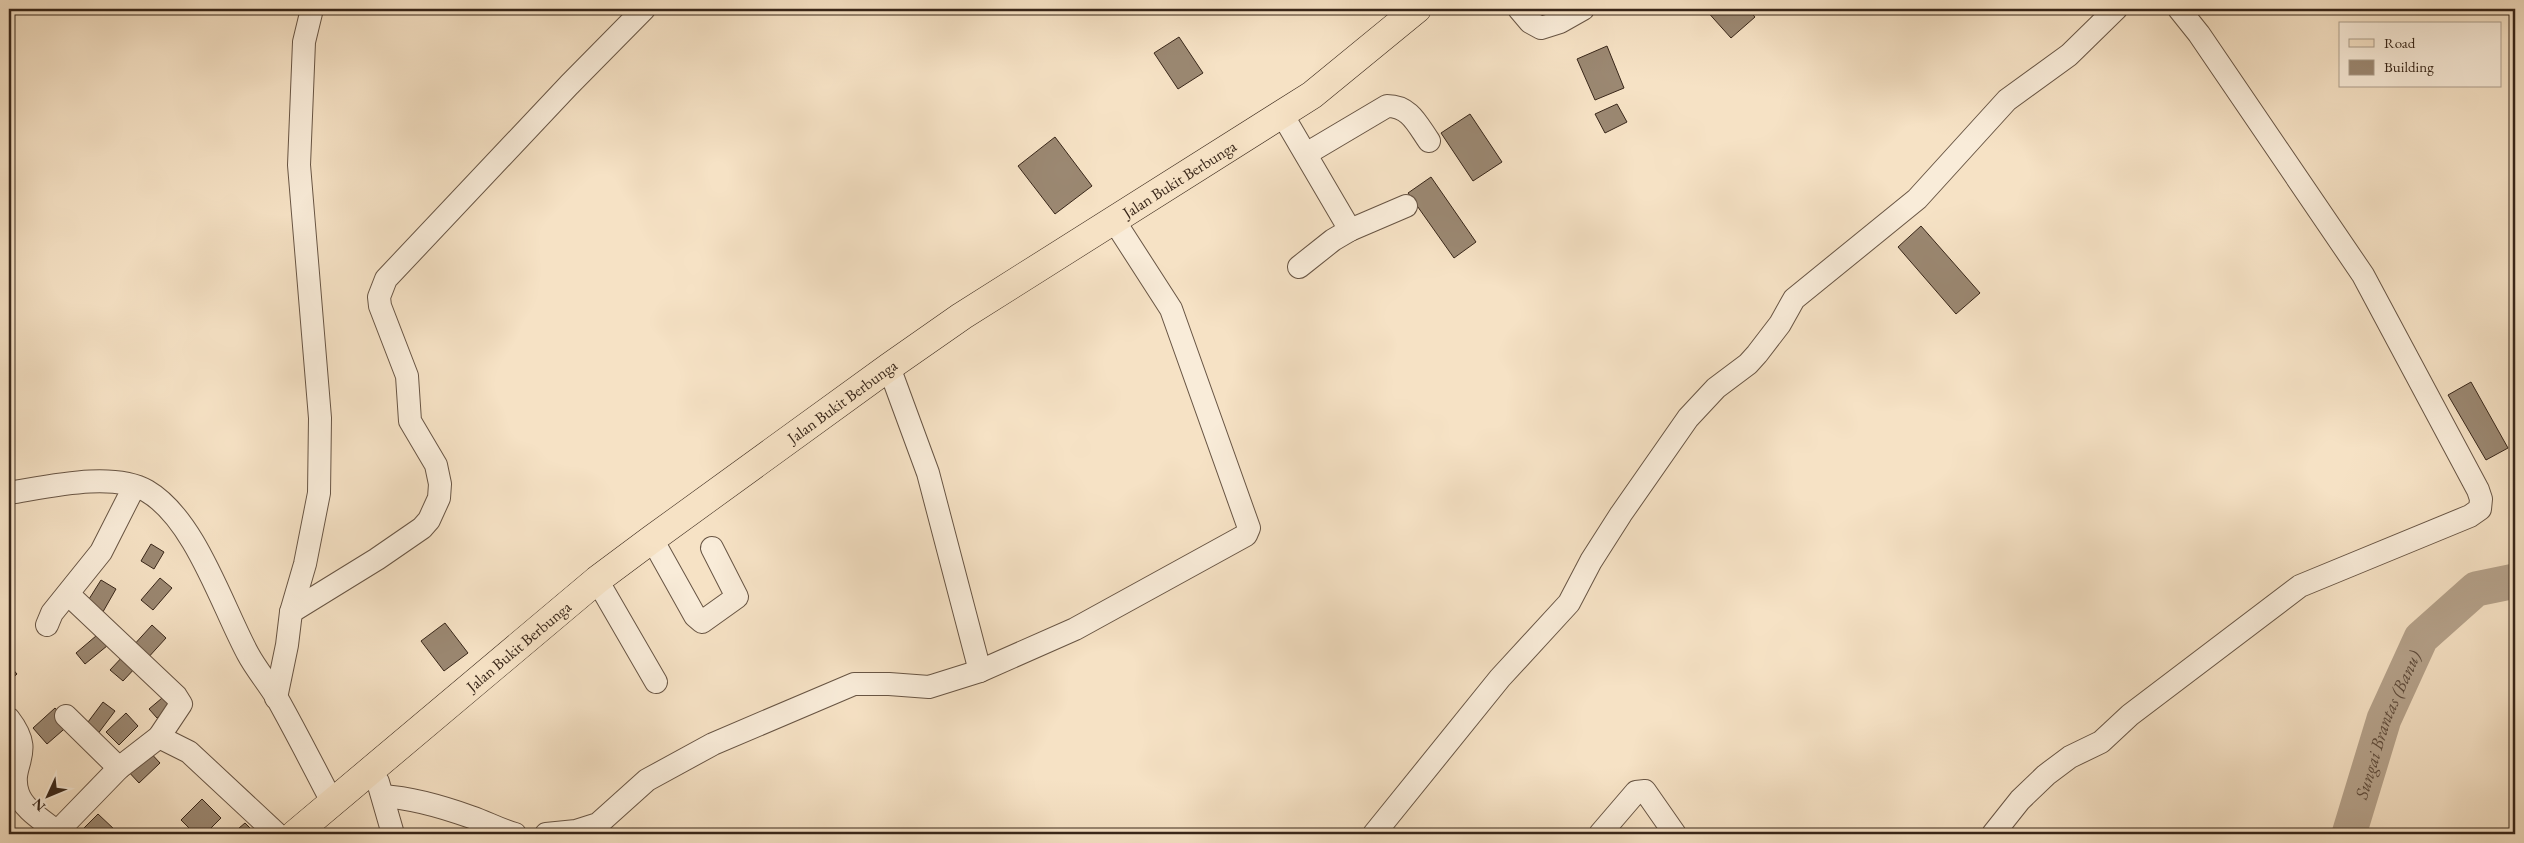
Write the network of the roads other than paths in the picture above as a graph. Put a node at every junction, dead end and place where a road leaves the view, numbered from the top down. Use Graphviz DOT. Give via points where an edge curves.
graph roads {
  1 [pos="312,9"];
  2 [pos="644,9"];
  3 [pos="1417,9"];
  4 [pos="1519,9"];
  5 [pos="1584,9"];
  6 [pos="2116,9"];
  7 [pos="2179,9"];
  8 [pos="1282,114"];
  9 [pos="1429,141"];
  10 [pos="1306,154"];
  11 [pos="1406,206"];
  12 [pos="1114,219"];
  13 [pos="1350,230"];
  14 [pos="1299,267"];
  15 [pos="889,367"];
  16 [pos="134,487"];
  17 [pos="9,493"];
  18 [pos="652,539"];
  19 [pos="712,548"];
  20 [pos="597,580"];
  21 [pos="68,594"];
  22 [pos="291,612"];
  23 [pos="47,625"];
  24 [pos="980,671"];
  25 [pos="656,682"];
  26 [pos="276,698"];
  27 [pos="66,716"];
  28 [pos="9,718"];
  29 [pos="159,737"];
  30 [pos="119,768"];
  31 [pos="373,768"];
  32 [pos="383,796"];
  33 [pos="332,802"];
  34 [pos="55,833"];
  35 [pos="277,834"];
  36 [pos="295,834"];
  37 [pos="393,834"];
  38 [pos="515,834"];
  39 [pos="546,834"];
  40 [pos="1374,834"];
  41 [pos="1600,834"];
  42 [pos="1675,834"];
  43 [pos="1993,834"];
  1 -- 22 [label="street" via="304,42 298,165 320,418 319,493"];
  2 -- 22 [label="street" via="386,278 379,297 380,306 407,376 410,421 436,465 440,498 422,528"];
  3 -- 8 [label="main road, Jalan Bukit Berbunga" via="1312,95"];
  4 -- 5 [label="street" via="1530,22 1541,28"];
  6 -- 40 [label="street" via="2069,55 2007,100 1917,199 1794,299 1780,324 1748,364 1716,388 1688,418 1621,514 1569,603 1500,678"];
  7 -- 43 [label="street" via="2363,275 2478,490 2480,509 2294,590 2130,715 2101,742 2070,756 2046,775 2020,800"];
  8 -- 10 [label="street"];
  8 -- 12 [label="main road, Jalan Bukit Berbunga"];
  9 -- 10 [label="street" via="1402,107 1387,106"];
  10 -- 13 [label="street"];
  11 -- 13 [label="street"];
  12 -- 15 [label="main road, Jalan Bukit Berbunga"];
  12 -- 24 [label="street" via="1171,309 1249,530 1242,538 1075,628"];
  13 -- 14 [label="street"];
  15 -- 18 [label="main road, Jalan Bukit Berbunga"];
  15 -- 24 [label="street" via="928,472"];
  16 -- 17 [label="street" via="117,482 81,482"];
  16 -- 21 [label="street" via="101,552"];
  16 -- 26 [label="street" via="146,490 163,503 191,538 248,655"];
  18 -- 19 [label="street" via="695,616 702,622 737,597"];
  18 -- 20 [label="main road, Jalan Bukit Berbunga"];
  20 -- 25 [label="street"];
  20 -- 31 [label="main road, Jalan Bukit Berbunga"];
  21 -- 23 [label="street" via="52,613"];
  21 -- 29 [label="street" via="180,700 180,707"];
  22 -- 26 [label="street"];
  24 -- 39 [label="street" via="929,687 854,684 713,744 647,780 598,824 576,831"];
  26 -- 33 [label="street"];
  27 -- 30 [label="street"];
  28 -- 34 [label="street" via="22,745 16,780 18,794"];
  29 -- 30 [label="street"];
  29 -- 35 [label="street" via="189,752"];
  30 -- 34 [label="street"];
  31 -- 32 [label="street"];
  31 -- 33 [label="main road, Jalan Bukit Berbunga"];
  32 -- 37 [label="street"];
  32 -- 38 [label="street" via="413,799"];
  33 -- 36 [label="main road, Jalan Bukit Berbunga"];
  41 -- 42 [label="street" via="1636,792 1645,791"];
}
